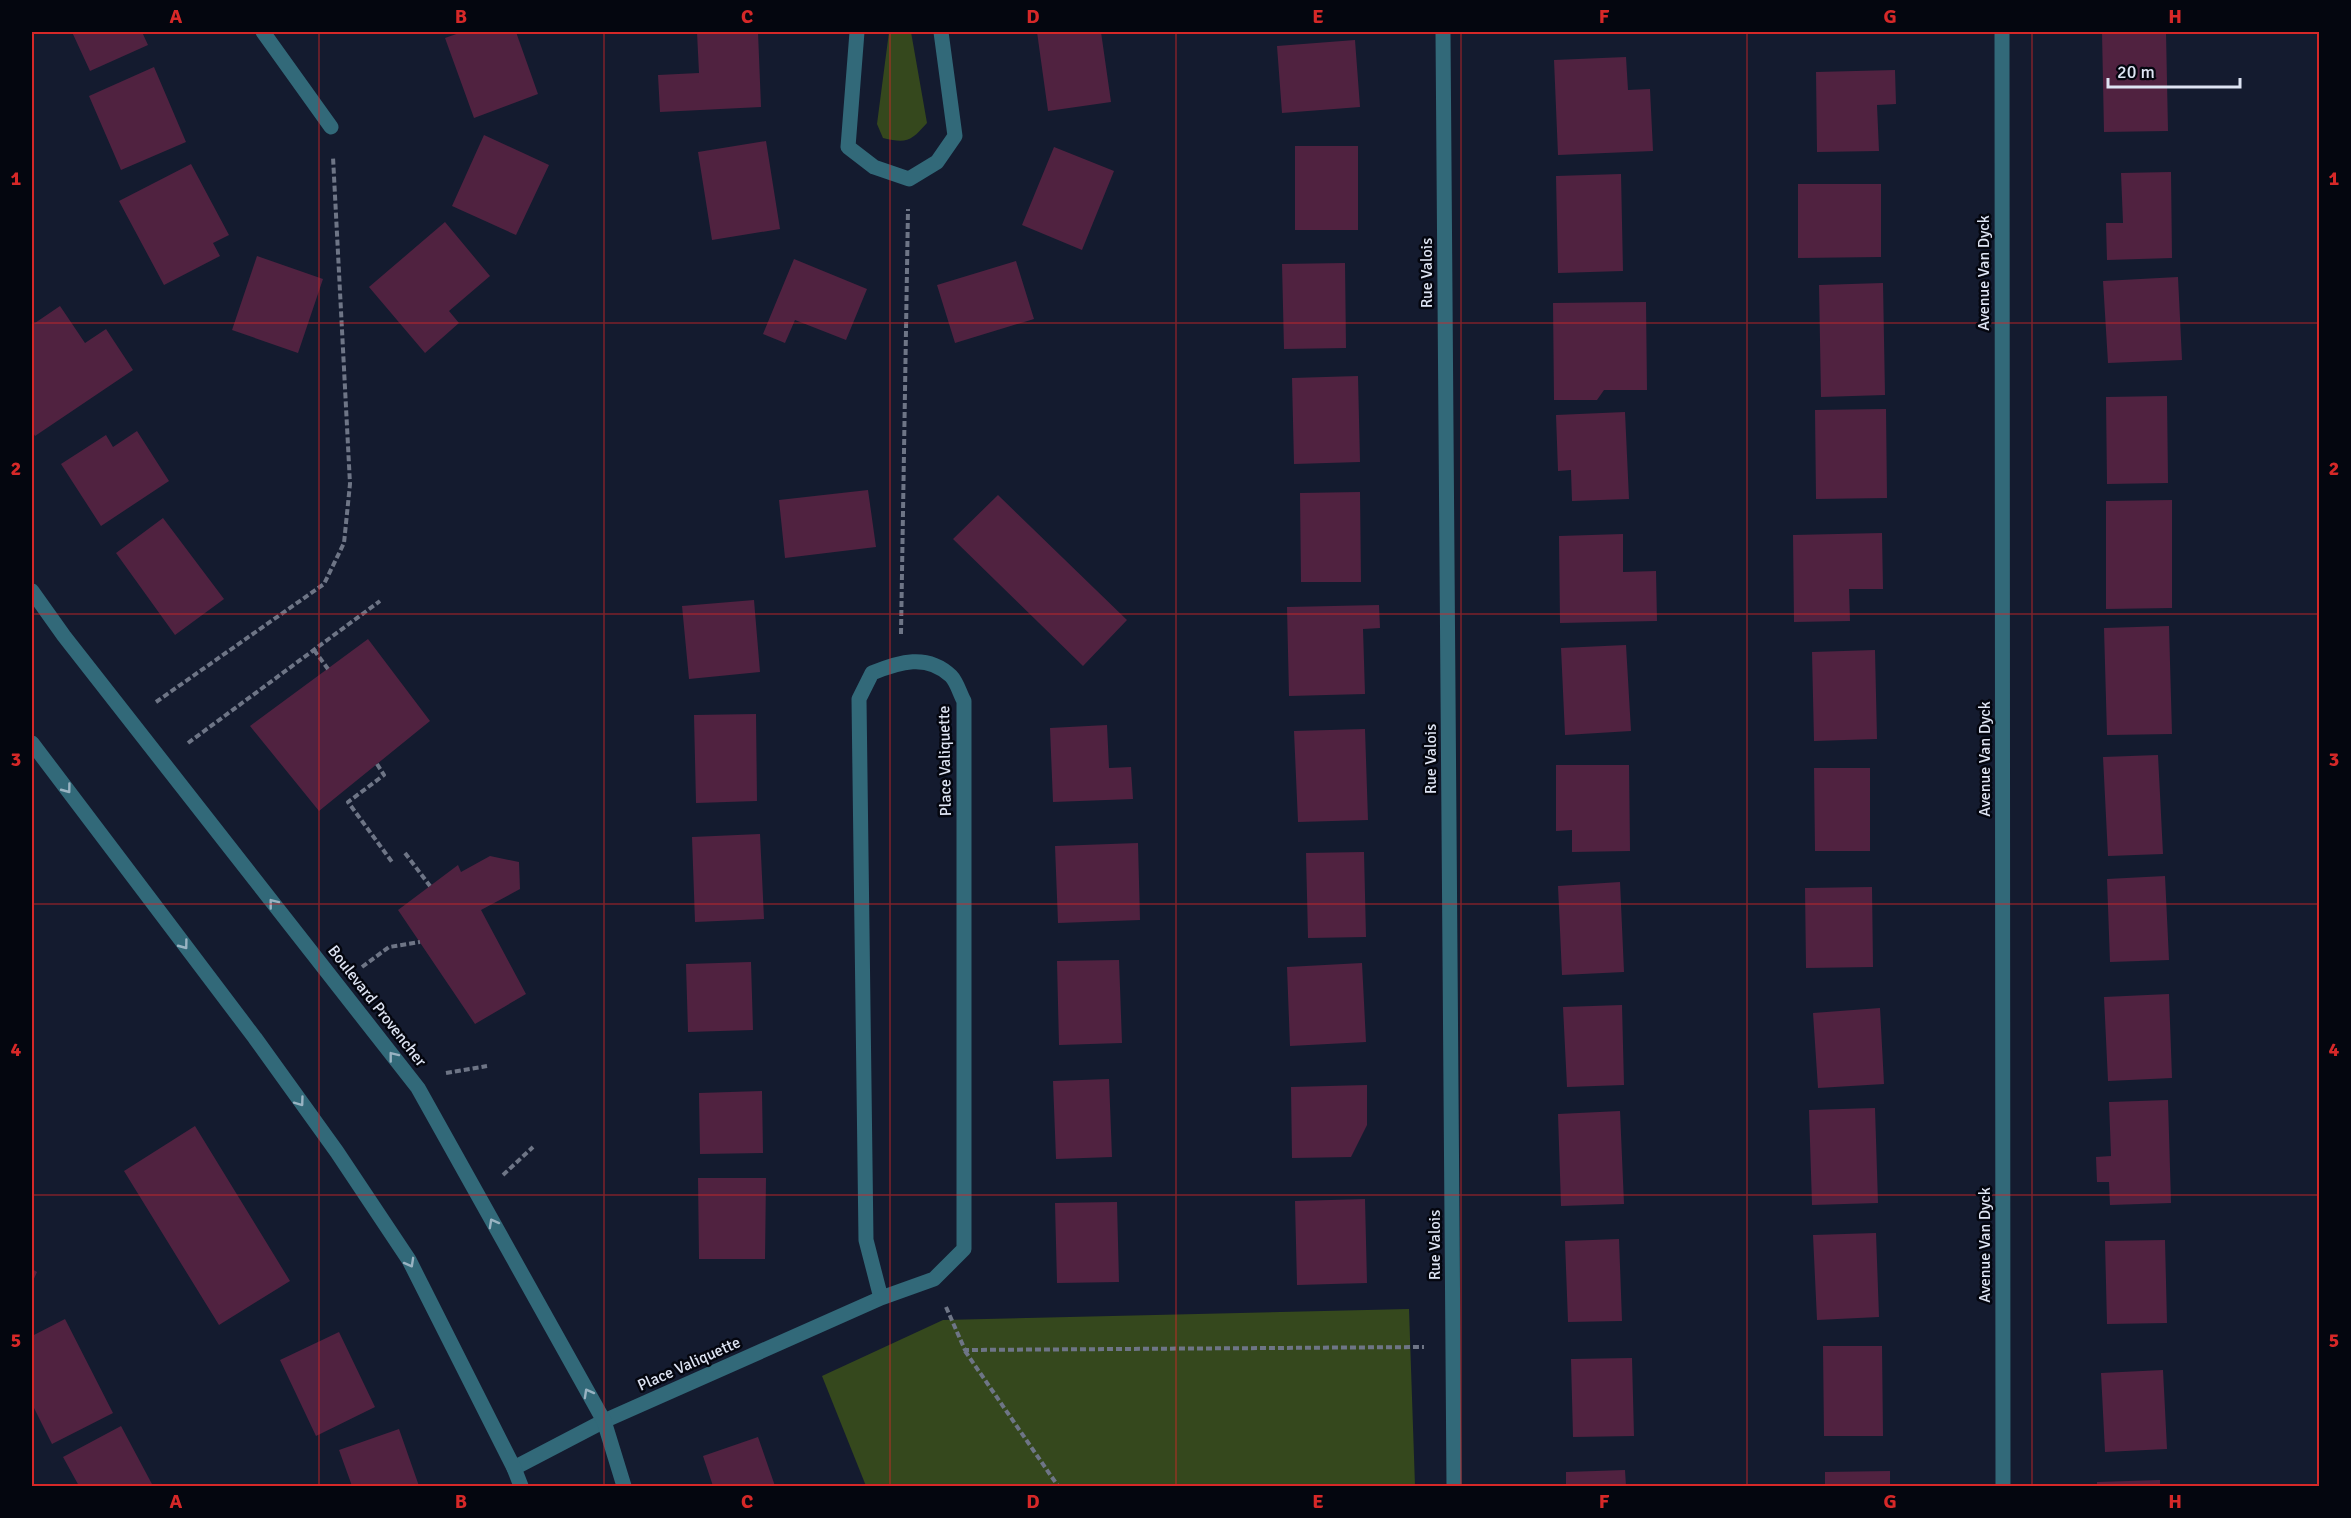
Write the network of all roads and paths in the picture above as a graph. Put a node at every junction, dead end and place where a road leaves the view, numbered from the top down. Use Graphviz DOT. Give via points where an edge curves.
graph roads {
  1 [pos="263,32"];
  2 [pos="857,32"];
  3 [pos="941,32"];
  4 [pos="1443,32"];
  5 [pos="2002,32"];
  6 [pos="331,127"];
  7 [pos="909,179"];
  8 [pos="32,591"];
  9 [pos="380,601"];
  10 [pos="314,650"];
  11 [pos="901,662"];
  12 [pos="328,669"];
  13 [pos="156,702"];
  14 [pos="32,742"];
  15 [pos="186,745"];
  16 [pos="377,764"];
  17 [pos="405,853"];
  18 [pos="392,862"];
  19 [pos="430,886"];
  20 [pos="420,942"];
  21 [pos="337,985"];
  22 [pos="486,1066"];
  23 [pos="412,1080"];
  24 [pos="533,1147"];
  25 [pos="479,1199"];
  26 [pos="934,1279"];
  27 [pos="881,1298"];
  28 [pos="1454,1347"];
  29 [pos="965,1350"];
  30 [pos="604,1421"];
  31 [pos="514,1467"];
  32 [pos="521,1486"];
  33 [pos="624,1486"];
  34 [pos="1058,1486"];
  35 [pos="1454,1486"];
  36 [pos="2003,1486"];
  1 -- 6 [label="street"];
  2 -- 7 [label="street" via="848,147 874,167"];
  3 -- 7 [label="street" via="955,136 937,162"];
  4 -- 28 [label="street, Rue Valois"];
  5 -- 36 [label="street, Avenue Van Dyck"];
  6 -- 13 [label="path" via="350,484 344,543 324,584"];
  7 -- 11 [label="path"];
  21 -- 8 [label="street, Boulevard Provencher, one-way"];
  9 -- 10 [label="path"];
  10 -- 12 [label="path"];
  10 -- 15 [label="path"];
  11 -- 26 [label="street, Place Valiquette" via="930,663 952,677 964,701 964,1249"];
  11 -- 27 [label="street, Place Valiquette" via="872,673 859,699 866,1240"];
  14 -- 31 [label="street, one-way" via="255,1038 409,1260"];
  16 -- 18 [label="path" via="384,775 348,802"];
  17 -- 19 [label="path"];
  20 -- 21 [label="path" via="390,947"];
  23 -- 21 [label="street, Boulevard Provencher, one-way"];
  22 -- 23 [label="path"];
  23 -- 25 [label="street, Boulevard Provencher"];
  24 -- 25 [label="path"];
  30 -- 25 [label="street, Boulevard Provencher, one-way"];
  26 -- 27 [label="street, Place Valiquette"];
  26 -- 29 [label="path"];
  27 -- 30 [label="street, Place Valiquette"];
  28 -- 29 [label="path"];
  28 -- 35 [label="street, Rue Valois"];
  29 -- 34 [label="path"];
  30 -- 31 [label="street, Place Valiquette"];
  30 -- 33 [label="street, Boulevard Provencher"];
  31 -- 32 [label="street"];
}
